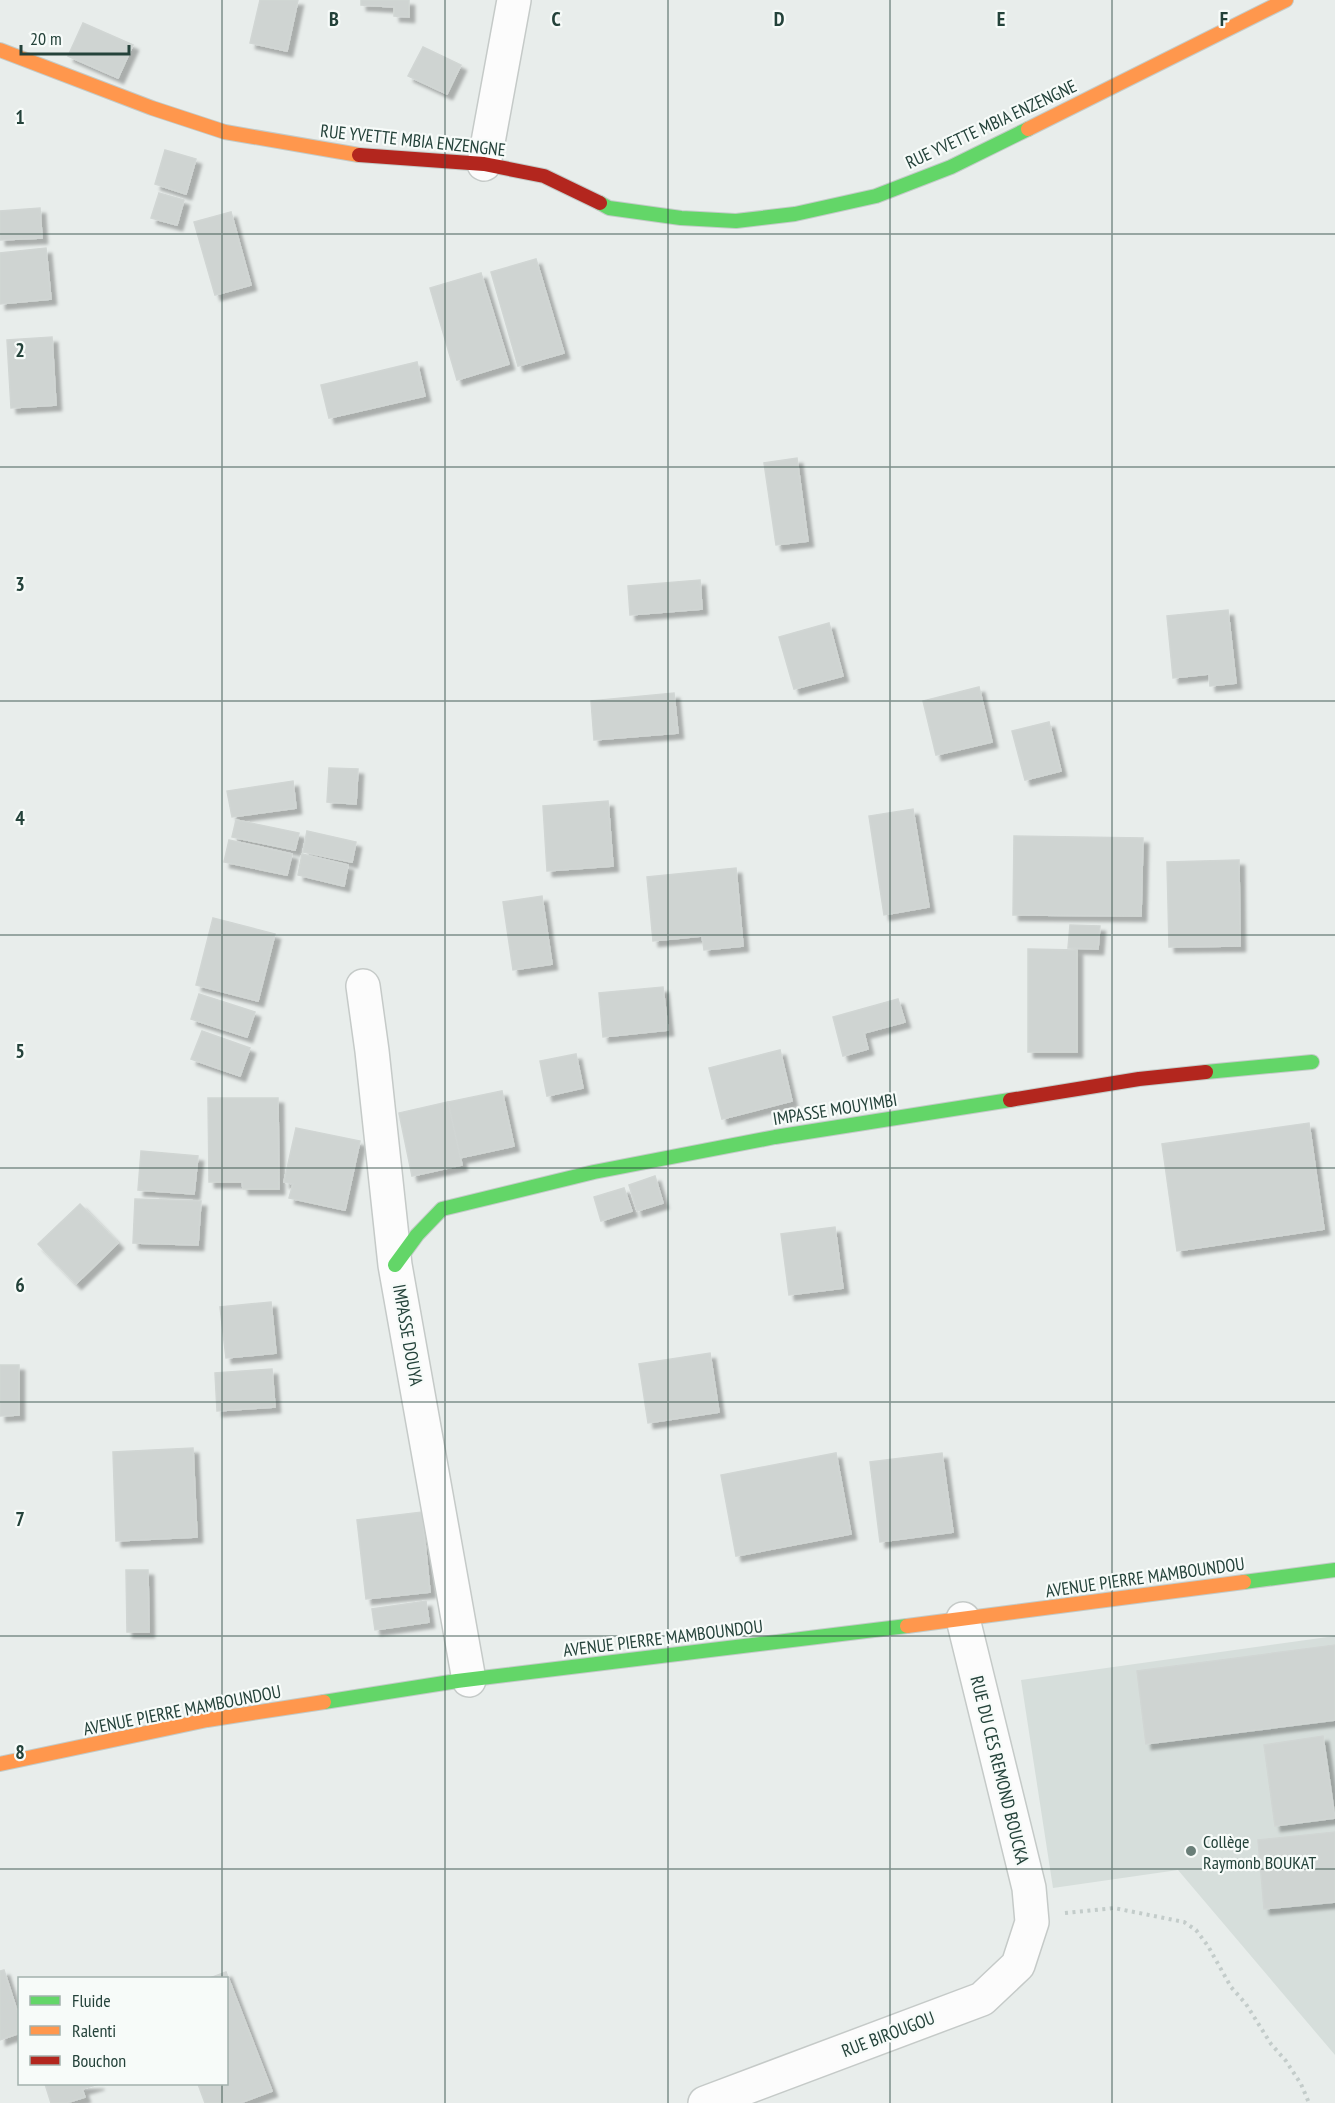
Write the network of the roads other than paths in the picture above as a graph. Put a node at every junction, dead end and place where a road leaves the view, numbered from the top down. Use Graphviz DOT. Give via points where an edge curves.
graph roads {
  1 [pos="514,0"];
  2 [pos="1286,0"];
  3 [pos="0,50"];
  4 [pos="484,164"];
  5 [pos="363,986"];
  6 [pos="1312,1062"];
  7 [pos="395,1265"];
  8 [pos="1335,1570"];
  9 [pos="963,1619"];
  10 [pos="469,1680"];
  11 [pos="0,1764"];
  12 [pos="1032,1922"];
  13 [pos="705,2103"];
  1 -- 4 [label="street"];
  2 -- 4 [label="street, RUE YVETTE MBIA ENZENGNE" via="951,167 876,196 795,214 736,221 609,208 544,176"];
  3 -- 4 [label="street, RUE YVETTE MBIA ENZENGNE" via="225,132 345,154"];
  5 -- 7 [label="street, IMPASSE DOUYA"];
  6 -- 7 [label="street, IMPASSE MOUYIMBI" via="1139,1079 775,1137 594,1173 442,1209"];
  7 -- 10 [label="street, IMPASSE DOUYA"];
  8 -- 9 [label="street, AVENUE PIERRE MAMBOUNDOU"];
  9 -- 10 [label="street, AVENUE PIERRE MAMBOUNDOU"];
  9 -- 12 [label="street, RUE DU CES REMOND BOUCKA" via="1026,1878"];
  10 -- 11 [label="street, AVENUE PIERRE MAMBOUNDOU" via="207,1720"];
  12 -- 13 [label="street, RUE BIROUGOU" via="1018,1965 982,1999"];
}
